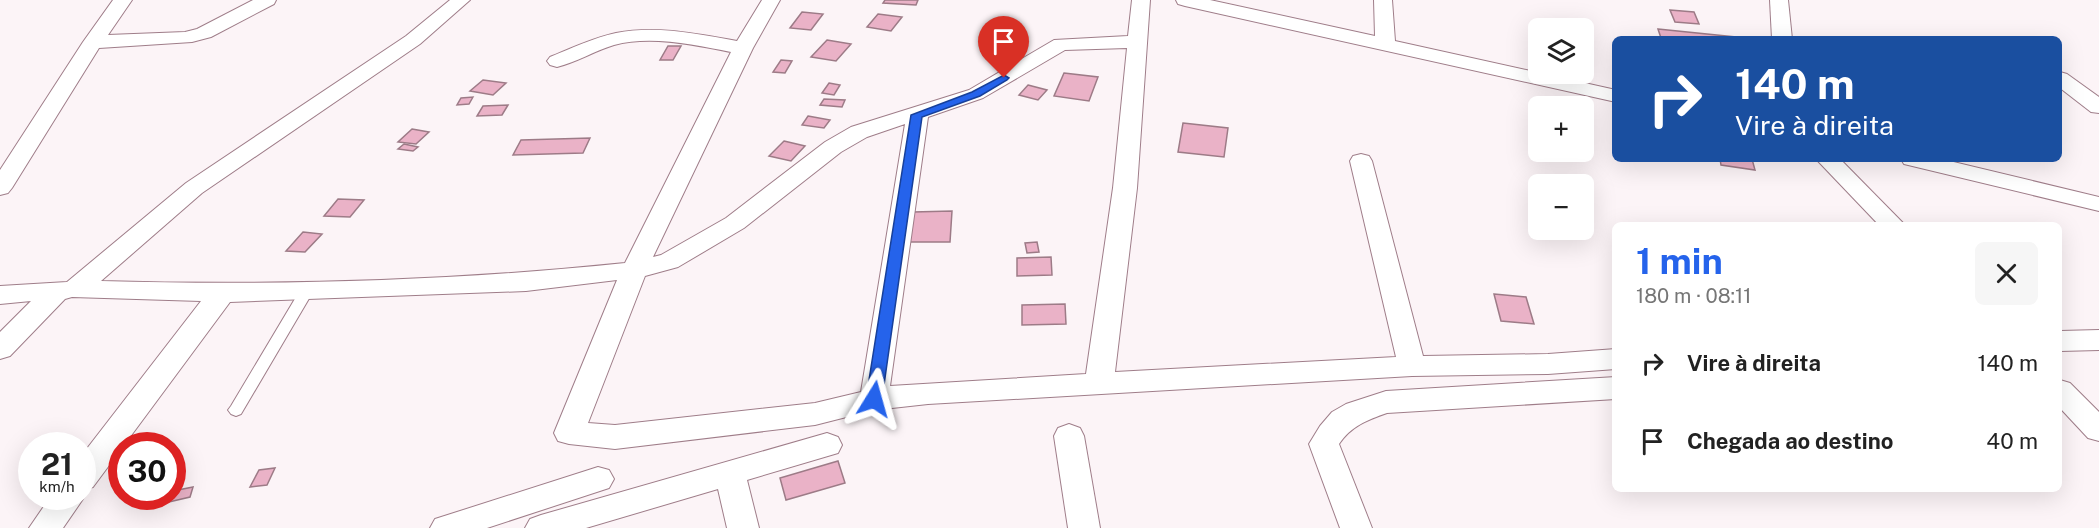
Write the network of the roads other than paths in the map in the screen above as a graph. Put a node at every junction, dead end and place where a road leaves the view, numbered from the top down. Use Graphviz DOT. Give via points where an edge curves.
graph roads {
  1 [pos="123,0"];
  2 [pos="267,0"];
  3 [pos="461,0"];
  4 [pos="771,0"];
  5 [pos="1141,0"];
  6 [pos="1185,0"];
  7 [pos="1383,0"];
  8 [pos="1779,0"];
  9 [pos="1782,36"];
  10 [pos="93,42"];
  11 [pos="1138,42"];
  12 [pos="1385,45"];
  13 [pos="743,48"];
  14 [pos="557,61"];
  15 [pos="2062,79"];
  16 [pos="1612,95"];
  17 [pos="2099,107"];
  18 [pos="917,115"];
  19 [pos="1361,161"];
  20 [pos="1830,162"];
  21 [pos="1924,162"];
  22 [pos="0,188"];
  23 [pos="2099,204"];
  24 [pos="1890,222"];
  25 [pos="634,270"];
  26 [pos="66,290"];
  27 [pos="307,290"];
  28 [pos="222,292"];
  29 [pos="0,295"];
  30 [pos="2099,340"];
  31 [pos="2062,341"];
  32 [pos="0,349"];
  33 [pos="1612,359"];
  34 [pos="1412,366"];
  35 [pos="1099,384"];
  36 [pos="1612,388"];
  37 [pos="2062,393"];
  38 [pos="874,399"];
  39 [pos="236,410"];
  40 [pos="2099,430"];
  41 [pos="1069,436"];
  42 [pos="827,445"];
  43 [pos="96,459"];
  44 [pos="730,473"];
  45 [pos="598,479"];
  46 [pos="58,510"];
  47 [pos="45,528"];
  48 [pos="446,528"];
  49 [pos="542,528"];
  50 [pos="743,528"];
  51 [pos="1084,528"];
  52 [pos="1356,528"];
  1 -- 10 [label="street"];
  2 -- 10 [label="street" via="204,33 184,38"];
  3 -- 26 [label="street" via="413,40 194,188"];
  4 -- 13 [label="street"];
  5 -- 11 [label="street"];
  6 -- 12 [label="street"];
  7 -- 12 [label="street"];
  8 -- 9 [label="street"];
  10 -- 22 [label="street"];
  11 -- 18 [label="street" via="1060,44 976,94"];
  11 -- 35 [label="street" via="1125,188"];
  12 -- 16 [label="street"];
  13 -- 14 [label="street" via="688,38 627,37"];
  13 -- 25 [label="street"];
  15 -- 17 [label="street"];
  18 -- 25 [label="street" via="845,139 735,223 669,261"];
  18 -- 38 [label="street"];
  19 -- 34 [label="street"];
  20 -- 24 [label="street"];
  21 -- 23 [label="street"];
  25 -- 27 [label="street" via="526,282"];
  25 -- 38 [label="street" via="569,433 615,437 815,414"];
  26 -- 28 [label="street"];
  26 -- 29 [label="street"];
  26 -- 32 [label="street"];
  27 -- 28 [label="street"];
  27 -- 39 [label="lane"];
  28 -- 43 [label="street"];
  30 -- 31 [label="street"];
  33 -- 34 [label="street"];
  34 -- 35 [label="street"];
  35 -- 38 [label="street"];
  36 -- 52 [label="street" via="1386,402 1354,413 1335,425 1324,444"];
  37 -- 40 [label="street"];
  41 -- 51 [label="street"];
  42 -- 44 [label="street"];
  44 -- 49 [label="street"];
  44 -- 50 [label="street"];
  45 -- 48 [label="street"];
  46 -- 47 [label="street"];
}
